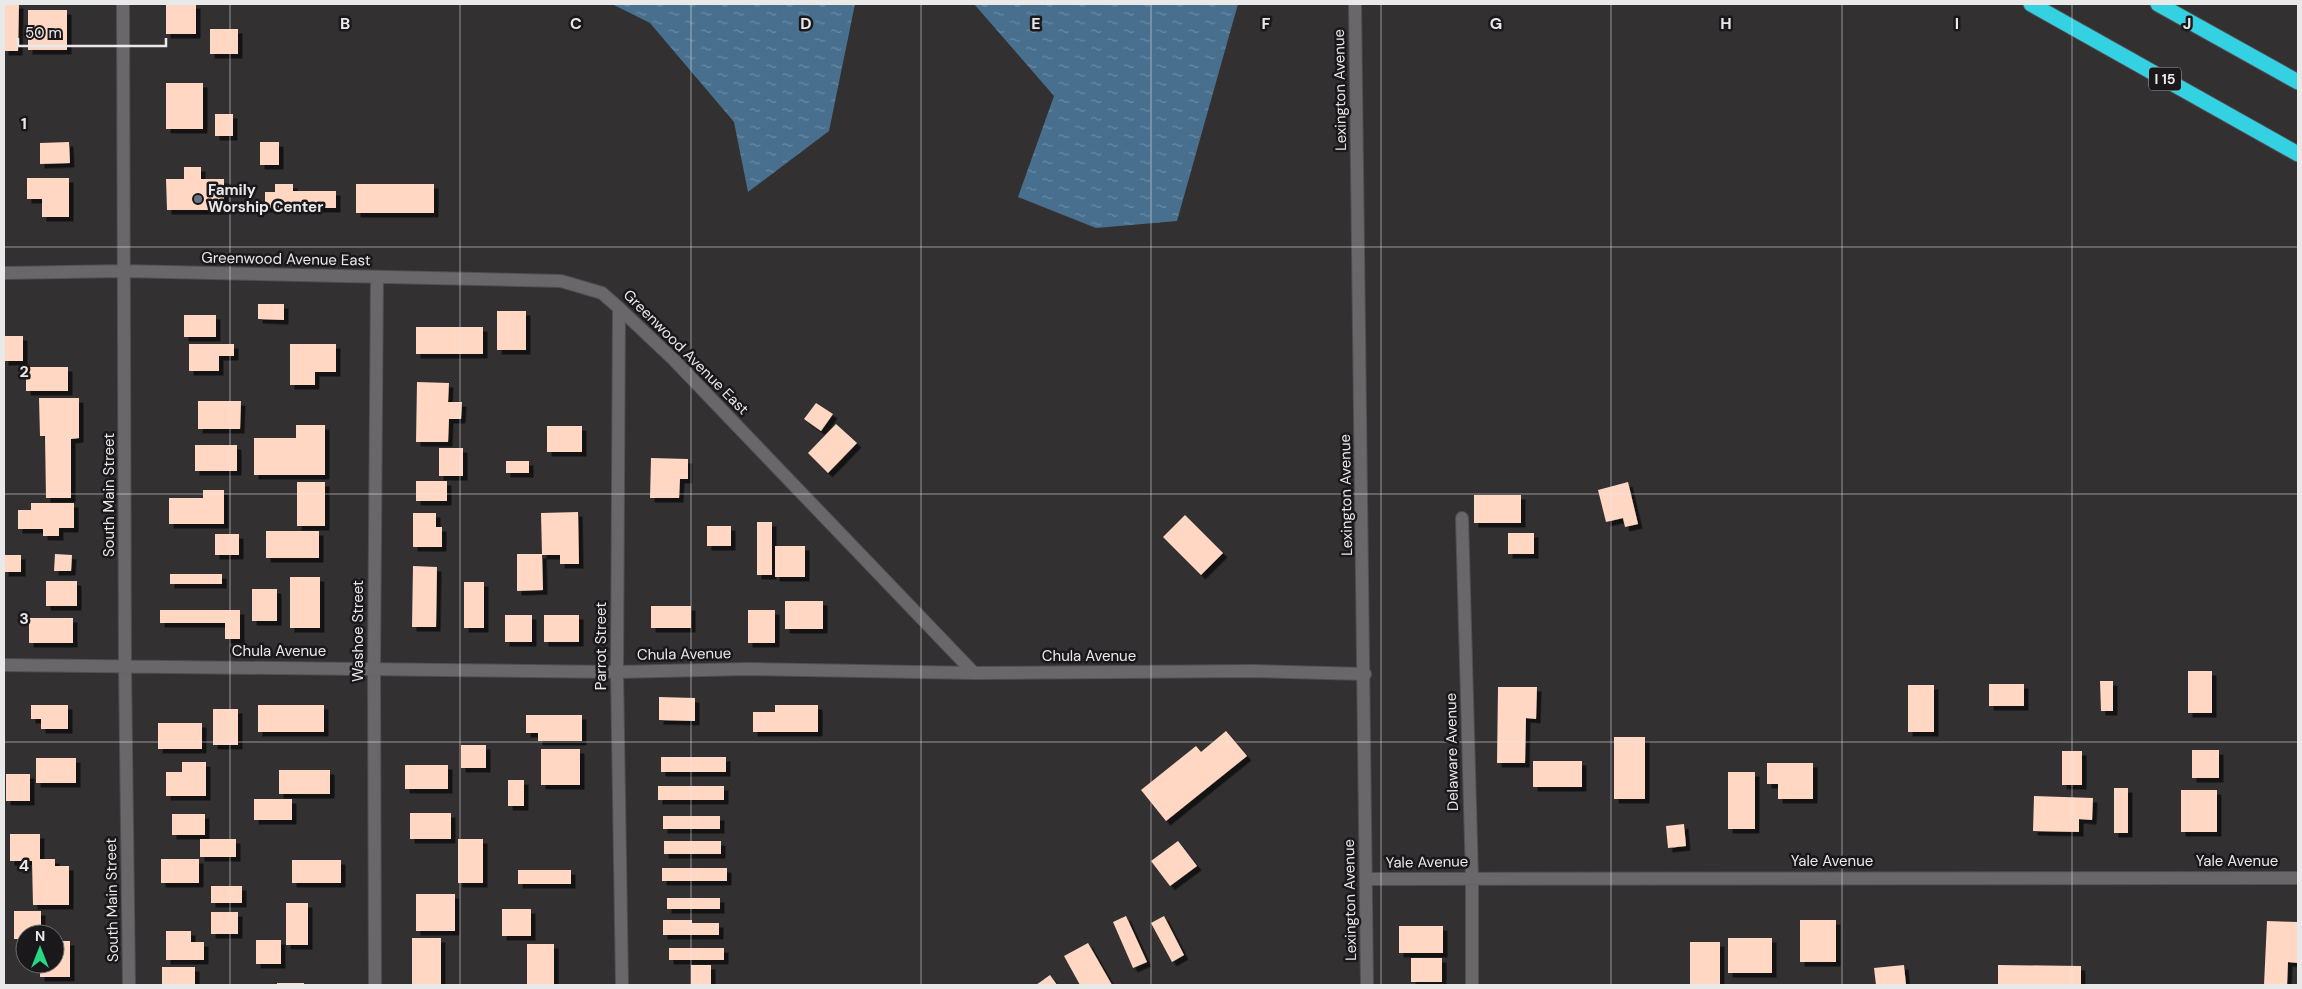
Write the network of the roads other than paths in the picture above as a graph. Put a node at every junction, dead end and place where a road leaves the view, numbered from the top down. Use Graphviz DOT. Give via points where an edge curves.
graph roads {
  1 [pos="123,4"];
  2 [pos="1356,4"];
  3 [pos="2031,4"];
  4 [pos="2158,4"];
  5 [pos="2298,82"];
  6 [pos="2298,154"];
  7 [pos="124,271"];
  8 [pos="4,273"];
  9 [pos="377,277"];
  10 [pos="619,308"];
  11 [pos="1462,518"];
  12 [pos="4,665"];
  13 [pos="125,666"];
  14 [pos="374,668"];
  15 [pos="617,672"];
  16 [pos="974,673"];
  17 [pos="1365,674"];
  18 [pos="1472,878"];
  19 [pos="2298,878"];
  20 [pos="1366,879"];
  21 [pos="129,985"];
  22 [pos="375,985"];
  23 [pos="622,985"];
  24 [pos="1367,985"];
  25 [pos="1472,985"];
  1 -- 7 [label="street, South Main Street"];
  2 -- 17 [label="street, Lexington Avenue"];
  3 -- 6 [label="highway, I 15"];
  4 -- 5 [label="highway"];
  7 -- 8 [label="street, Greenwood Avenue East"];
  7 -- 9 [label="street, Greenwood Avenue East"];
  7 -- 13 [label="street, South Main Street"];
  9 -- 10 [label="street, Greenwood Avenue East" via="561,281 602,292"];
  9 -- 14 [label="street, Washoe Street"];
  10 -- 15 [label="street, Parrot Street"];
  10 -- 16 [label="street, Greenwood Avenue East" via="674,360"];
  11 -- 18 [label="street, Delaware Avenue"];
  12 -- 13 [label="street, Chula Avenue"];
  13 -- 14 [label="street, Chula Avenue"];
  13 -- 21 [label="street, South Main Street"];
  14 -- 15 [label="street, Chula Avenue"];
  14 -- 22 [label="street, Washoe Street"];
  15 -- 16 [label="street, Chula Avenue" via="747,669"];
  15 -- 23 [label="street, Parrot Street"];
  16 -- 17 [label="street, Chula Avenue" via="1252,671"];
  17 -- 20 [label="street, Lexington Avenue"];
  18 -- 19 [label="street, Yale Avenue"];
  18 -- 20 [label="street, Yale Avenue"];
  18 -- 25 [label="street, Delaware Avenue"];
  20 -- 24 [label="street, Lexington Avenue"];
}
